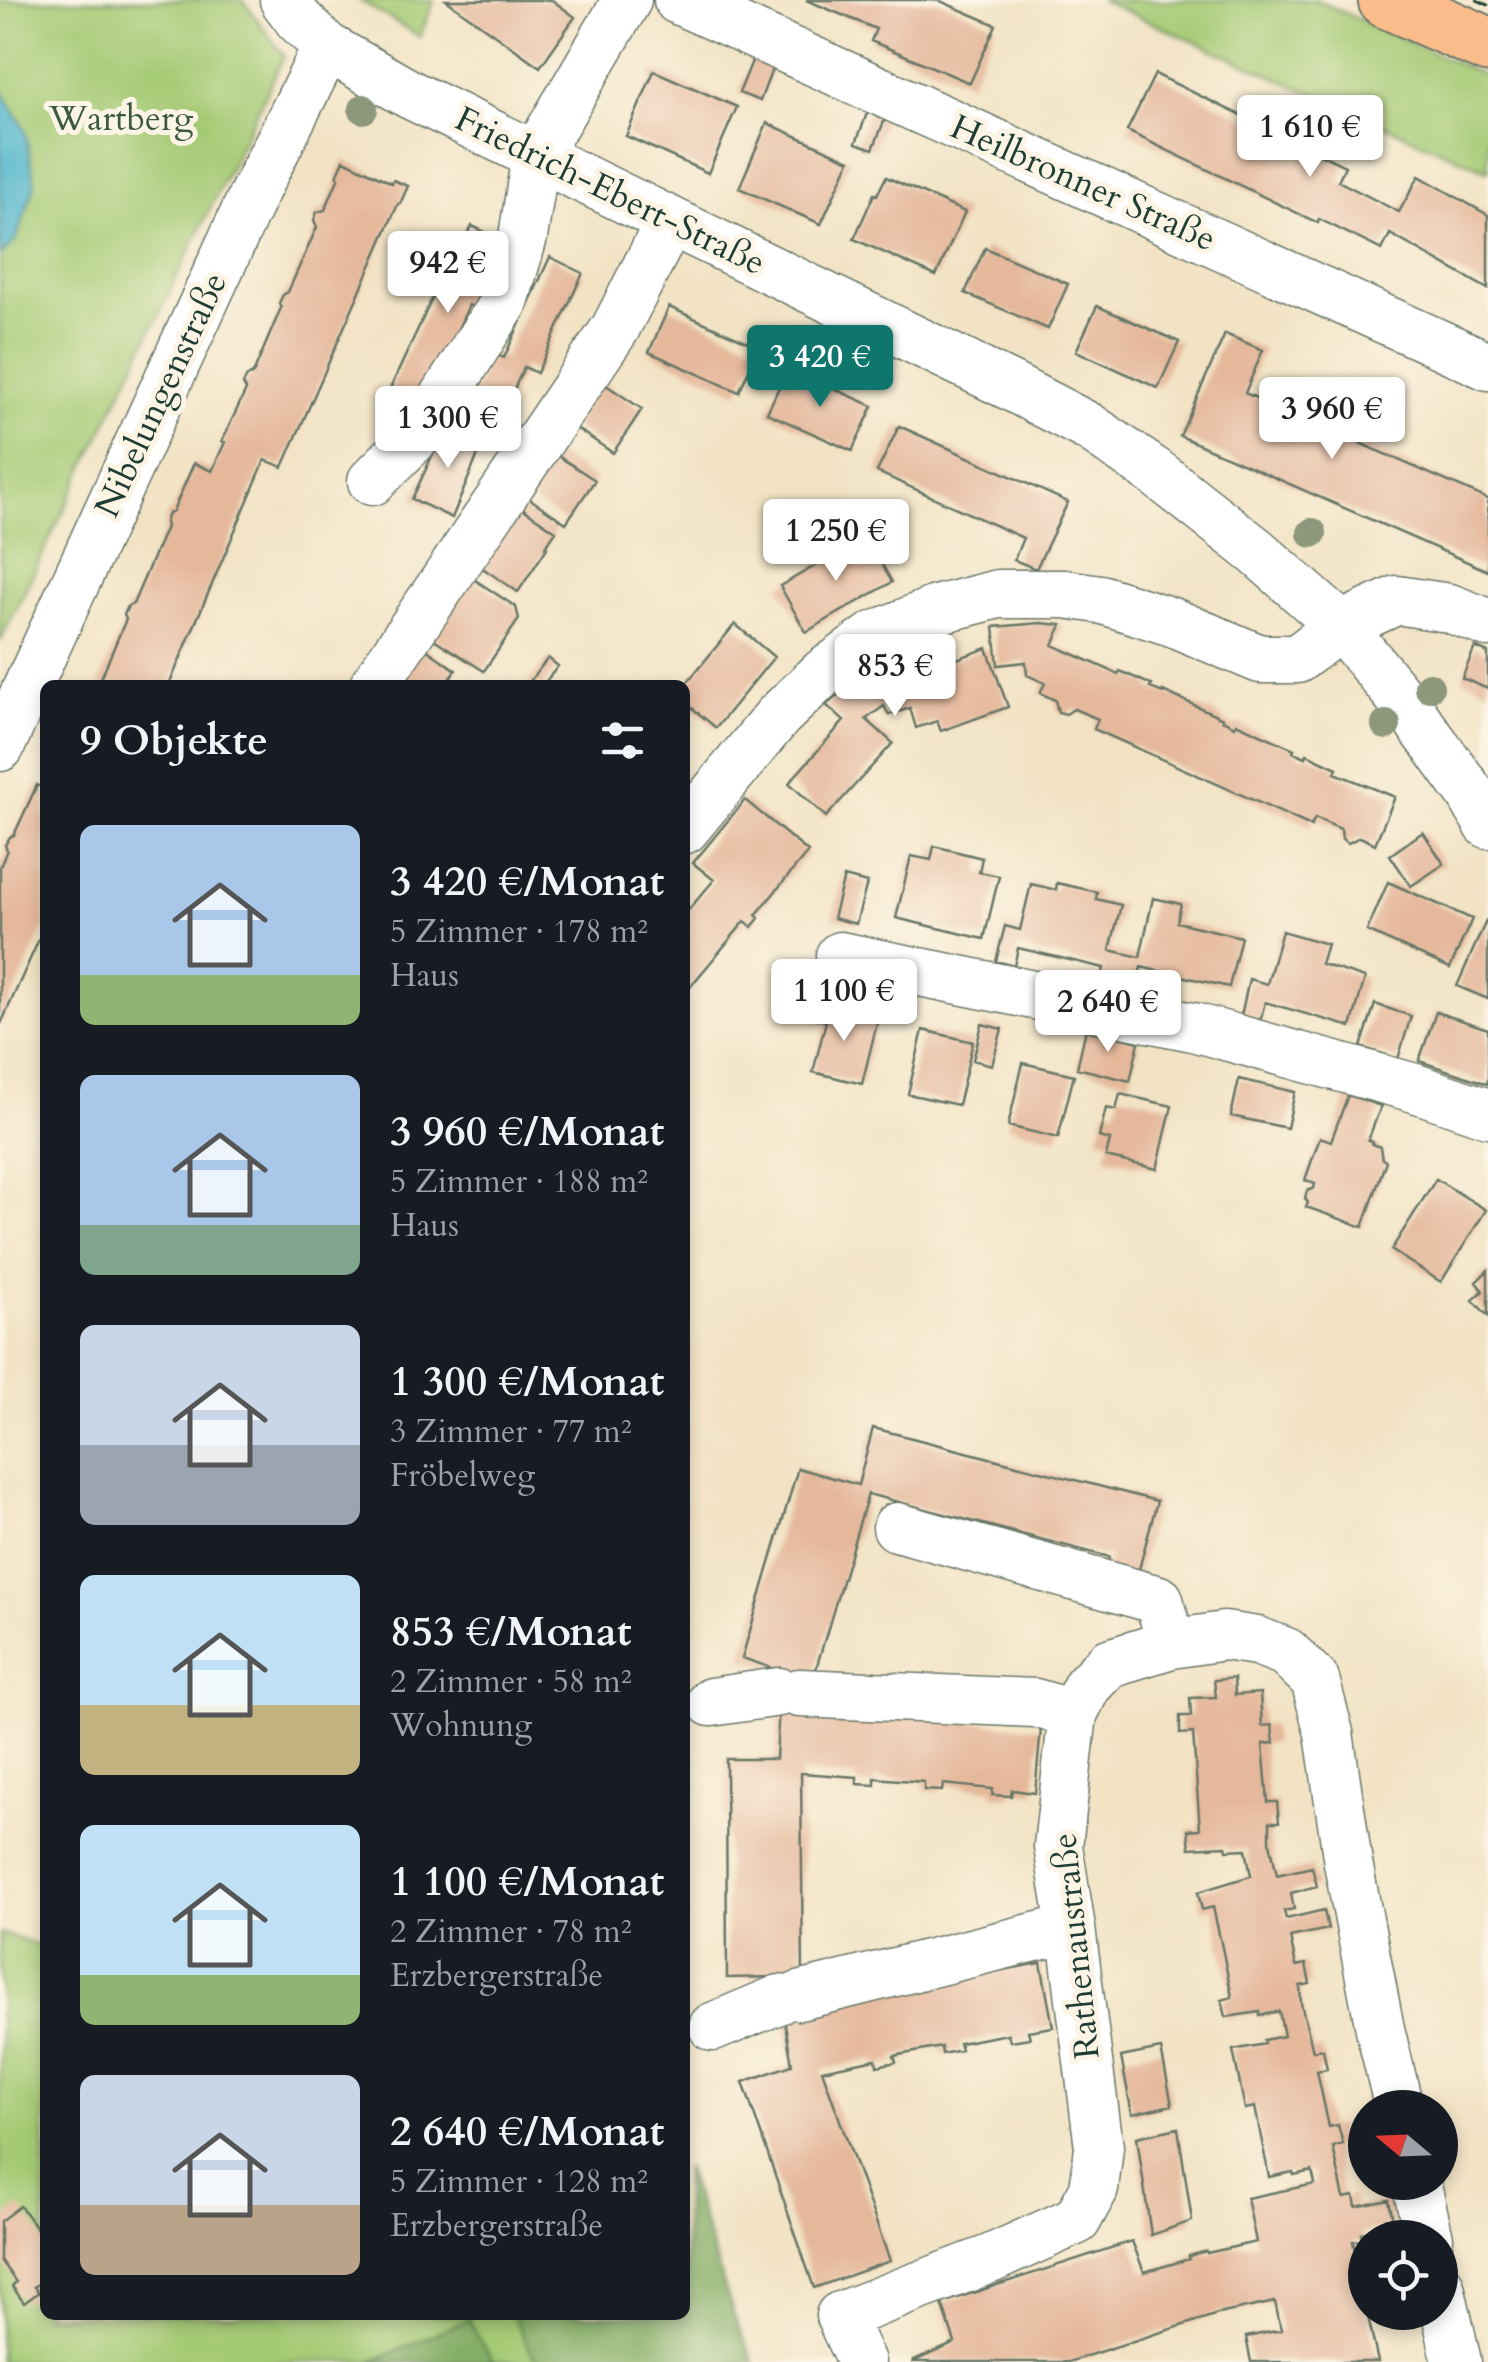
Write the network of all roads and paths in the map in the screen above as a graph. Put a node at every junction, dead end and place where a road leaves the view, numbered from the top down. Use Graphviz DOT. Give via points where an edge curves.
graph roads {
  1 [pos="284,0"];
  2 [pos="627,0"];
  3 [pos="678,0"];
  4 [pos="1386,0"];
  5 [pos="1488,45"];
  6 [pos="327,47"];
  7 [pos="536,155"];
  8 [pos="670,221"];
  9 [pos="1488,366"];
  10 [pos="372,481"];
  11 [pos="1488,623"];
  12 [pos="1341,626"];
  13 [pos="377,680"];
  14 [pos="0,747"];
  15 [pos="690,823"];
  16 [pos="1488,824"];
  17 [pos="840,956"];
  18 [pos="1488,1113"];
  19 [pos="897,1527"];
  20 [pos="1172,1644"];
  21 [pos="710,1702"];
  22 [pos="1073,1714"];
  23 [pos="1071,1928"];
  24 [pos="713,2028"];
  25 [pos="1395,2090"];
  26 [pos="1450,2330"];
  27 [pos="862,2362"];
  28 [pos="1457,2362"];
  1 -- 6 [label="street, Friedrich-Ebert-Straße"];
  2 -- 7 [label="street"];
  3 -- 9 [label="street, Heilbronner Straße"];
  4 -- 5 [label="main road"];
  6 -- 7 [label="street, Friedrich-Ebert-Straße"];
  6 -- 14 [label="street, Nibelungenstraße"];
  7 -- 8 [label="street, Friedrich-Ebert-Straße"];
  7 -- 10 [label="street" via="504,302 424,429"];
  8 -- 12 [label="street, Friedrich-Ebert-Straße" via="1089,427 1242,540"];
  8 -- 13 [label="street" via="615,329"];
  11 -- 12 [label="street" via="1450,608 1398,600"];
  12 -- 15 [label="street" via="1297,659 1260,659 1100,599 998,594 936,610 874,636 823,673 778,716"];
  12 -- 16 [label="street, Friedrich-Ebert-Straße" via="1410,710"];
  17 -- 18 [label="street" via="1192,1028"];
  19 -- 20 [label="street" via="1159,1600"];
  20 -- 22 [label="street, Rathenaustraße" via="1108,1663"];
  20 -- 25 [label="street, Rathenaustraße" via="1224,1636 1257,1641 1286,1652 1314,1680"];
  21 -- 22 [label="street" via="789,1692 1035,1704"];
  22 -- 23 [label="street, Rathenaustraße" via="1058,1846"];
  23 -- 24 [label="street" via="789,1998"];
  23 -- 27 [label="street, Rathenaustraße" via="1099,2146 1094,2189 1077,2220 840,2316"];
  26 -- 28 [label="street"];
}
